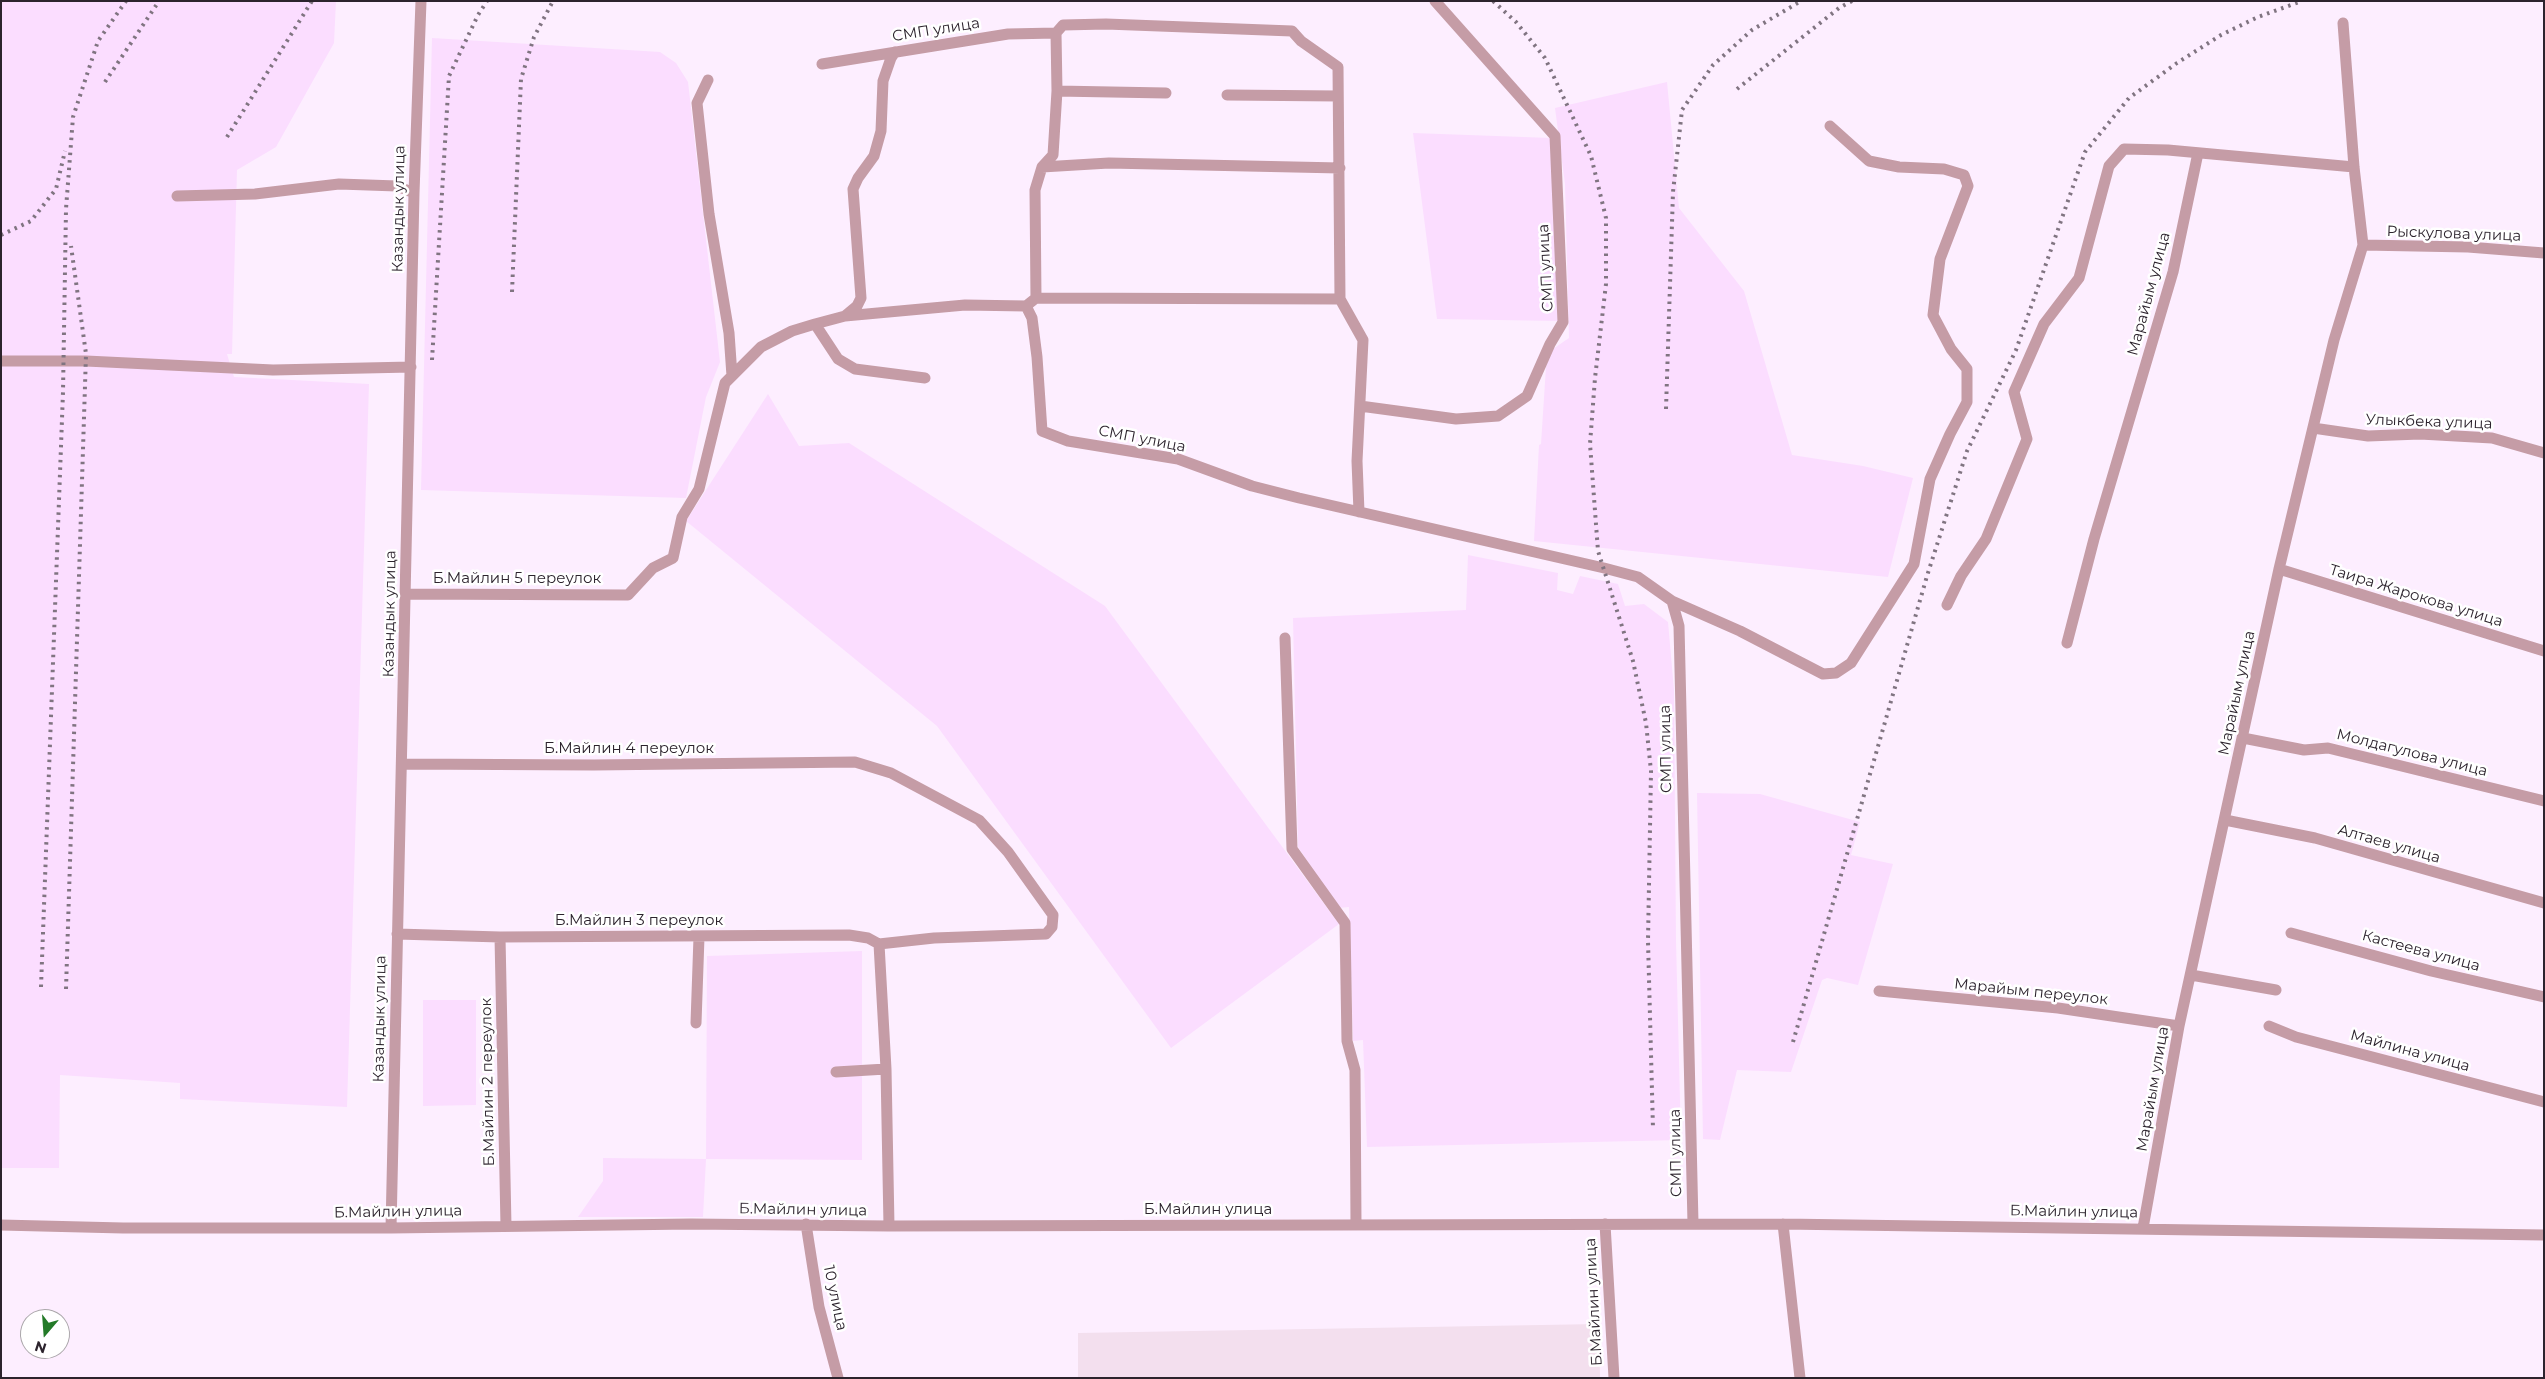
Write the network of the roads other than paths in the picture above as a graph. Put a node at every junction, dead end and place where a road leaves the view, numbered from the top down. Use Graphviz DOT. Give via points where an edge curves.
graph roads {
  1 [pos="421,1"];
  2 [pos="1435,1"];
  3 [pos="2343,23"];
  4 [pos="1056,33"];
  5 [pos="895,52"];
  6 [pos="822,64"];
  7 [pos="708,80"];
  8 [pos="1057,91"];
  9 [pos="1166,93"];
  10 [pos="1227,95"];
  11 [pos="1338,96"];
  12 [pos="1830,126"];
  13 [pos="2198,153"];
  14 [pos="1042,167"];
  15 [pos="2354,167"];
  16 [pos="1340,168"];
  17 [pos="414,193"];
  18 [pos="177,196"];
  19 [pos="2363,245"];
  20 [pos="2544,253"];
  21 [pos="1036,298"];
  22 [pos="1340,299"];
  23 [pos="1026,306"];
  24 [pos="846,316"];
  25 [pos="815,324"];
  26 [pos="1,361"];
  27 [pos="411,368"];
  28 [pos="925,378"];
  29 [pos="728,380"];
  30 [pos="1360,406"];
  31 [pos="2313,428"];
  32 [pos="2544,453"];
  33 [pos="1359,512"];
  34 [pos="2279,569"];
  35 [pos="406,594"];
  36 [pos="1672,601"];
  37 [pos="1947,604"];
  38 [pos="1284,638"];
  39 [pos="2068,643"];
  40 [pos="2544,651"];
  41 [pos="2243,738"];
  42 [pos="402,764"];
  43 [pos="2544,801"];
  44 [pos="2225,820"];
  45 [pos="2544,903"];
  46 [pos="2291,933"];
  47 [pos="397,934"];
  48 [pos="500,937"];
  49 [pos="699,937"];
  50 [pos="879,944"];
  51 [pos="2191,975"];
  52 [pos="2276,990"];
  53 [pos="1879,991"];
  54 [pos="2544,997"];
  55 [pos="696,1023"];
  56 [pos="2179,1026"];
  57 [pos="2270,1026"];
  58 [pos="886,1069"];
  59 [pos="836,1072"];
  60 [pos="2544,1102"];
  61 [pos="806,1224"];
  62 [pos="1356,1224"];
  63 [pos="1605,1224"];
  64 [pos="1692,1224"];
  65 [pos="1783,1224"];
  66 [pos="1,1225"];
  67 [pos="506,1226"];
  68 [pos="889,1226"];
  69 [pos="391,1228"];
  70 [pos="2143,1228"];
  71 [pos="2544,1235"];
  72 [pos="838,1378"];
  73 [pos="1614,1378"];
  74 [pos="1800,1378"];
  1 -- 17 [label="street, Казандык улица"];
  2 -- 30 [label="street, СМП улица" via="1555,136 1563,322 1527,396 1498,416 1456,419"];
  3 -- 15 [label="street, Марайым улица"];
  4 -- 5 [label="street, СМП улица" via="1008,34"];
  4 -- 8 [label="street"];
  4 -- 11 [label="street, СМП улица" via="1063,25 1106,24 1292,31 1338,67"];
  5 -- 6 [label="street, СМП улица"];
  5 -- 24 [label="street" via="883,81 881,131 874,156 853,189 861,298"];
  7 -- 29 [label="street" via="697,103 709,214 729,333"];
  8 -- 9 [label="street"];
  8 -- 14 [label="street" via="1053,155"];
  10 -- 11 [label="street"];
  11 -- 16 [label="street, СМП улица"];
  12 -- 36 [label="street" via="1869,160 1899,167 1944,168 1964,175 1968,186 1940,259 1933,314 1951,349 1967,369 1967,402 1930,479 1914,564 1859,652 1851,663 1836,672 1822,674 1740,631"];
  13 -- 15 [label="street"];
  13 -- 37 [label="street" via="2124,148 2109,166 2079,278 2044,324 2014,392 2027,439 1986,540 1961,576"];
  13 -- 39 [label="street, Марайым улица" via="2172,272 2094,540"];
  14 -- 16 [label="street" via="1109,163"];
  14 -- 21 [label="street" via="1035,190"];
  15 -- 19 [label="street, Марайым улица"];
  16 -- 22 [label="street, СМП улица"];
  17 -- 18 [label="street" via="397,186 338,184 255,194"];
  17 -- 27 [label="street, Казандык улица"];
  19 -- 20 [label="street, Рыскулова улица" via="2468,247"];
  19 -- 31 [label="street, Марайым улица" via="2334,340"];
  21 -- 22 [label="street"];
  21 -- 23 [label="street"];
  22 -- 30 [label="street, СМП улица" via="1363,340"];
  23 -- 24 [label="street" via="965,305"];
  23 -- 33 [label="street, СМП улица" via="1032,318 1037,357 1042,431 1068,440 1178,459 1252,486"];
  24 -- 25 [label="street"];
  25 -- 28 [label="street" via="838,359 855,369"];
  25 -- 29 [label="street" via="761,347"];
  26 -- 27 [label="street" via="86,361 274,370"];
  27 -- 35 [label="street, Казандык улица"];
  29 -- 35 [label="street, Б.Майлин 5 переулок" via="699,489 682,517 673,558 653,568 628,595"];
  30 -- 33 [label="street, СМП улица"];
  31 -- 32 [label="street, Улыкбека улица" via="2368,436 2420,434 2492,438"];
  31 -- 34 [label="street, Марайым улица"];
  33 -- 36 [label="street, СМП улица" via="1621,572 1638,577"];
  34 -- 40 [label="street, Таира Жарокова улица"];
  34 -- 41 [label="street, Марайым улица"];
  35 -- 42 [label="street, Казандык улица"];
  36 -- 64 [label="street, СМП улица" via="1678,626"];
  38 -- 62 [label="street" via="1292,850 1345,923 1347,1041 1355,1070"];
  41 -- 43 [label="street, Молдагулова улица" via="2304,750 2328,748"];
  41 -- 44 [label="street, Марайым улица"];
  42 -- 47 [label="street, Казандык улица"];
  42 -- 50 [label="street, Б.Майлин 4 переулок" via="855,762 891,773 979,820 1008,852 1053,915 1052,927 1046,934 934,938"];
  44 -- 45 [label="street, Алтаев улица" via="2315,838"];
  44 -- 51 [label="street, Марайым улица"];
  46 -- 54 [label="street, Кастеева улица" via="2431,971"];
  47 -- 48 [label="street, Б.Майлин 3 переулок"];
  47 -- 69 [label="street, Казандык улица"];
  48 -- 49 [label="street, Б.Майлин 3 переулок"];
  48 -- 67 [label="street, Б.Майлин 2 переулок"];
  49 -- 50 [label="street, Б.Майлин 3 переулок" via="849,935 868,938"];
  49 -- 55 [label="street"];
  50 -- 58 [label="street"];
  51 -- 52 [label="street"];
  51 -- 56 [label="street, Марайым улица"];
  53 -- 56 [label="street, Марайым переулок" via="2058,1008"];
  56 -- 70 [label="street, Марайым улица"];
  57 -- 60 [label="street, Майлина улица" via="2296,1037"];
  58 -- 59 [label="street"];
  58 -- 68 [label="street"];
  61 -- 67 [label="street, Б.Майлин улица"];
  61 -- 68 [label="street, Б.Майлин улица"];
  61 -- 72 [label="street, 10 улица" via="819,1306"];
  62 -- 63 [label="street, Б.Майлин улица"];
  62 -- 68 [label="street, Б.Майлин улица"];
  63 -- 64 [label="street, Б.Майлин улица"];
  63 -- 73 [label="street, Б.Майлин улица"];
  64 -- 65 [label="street, Б.Майлин улица"];
  65 -- 70 [label="street, Б.Майлин улица"];
  65 -- 74 [label="street"];
  66 -- 69 [label="street, Б.Майлин улица"];
  67 -- 69 [label="street, Б.Майлин улица"];
  70 -- 71 [label="street, Б.Майлин улица"];
}
